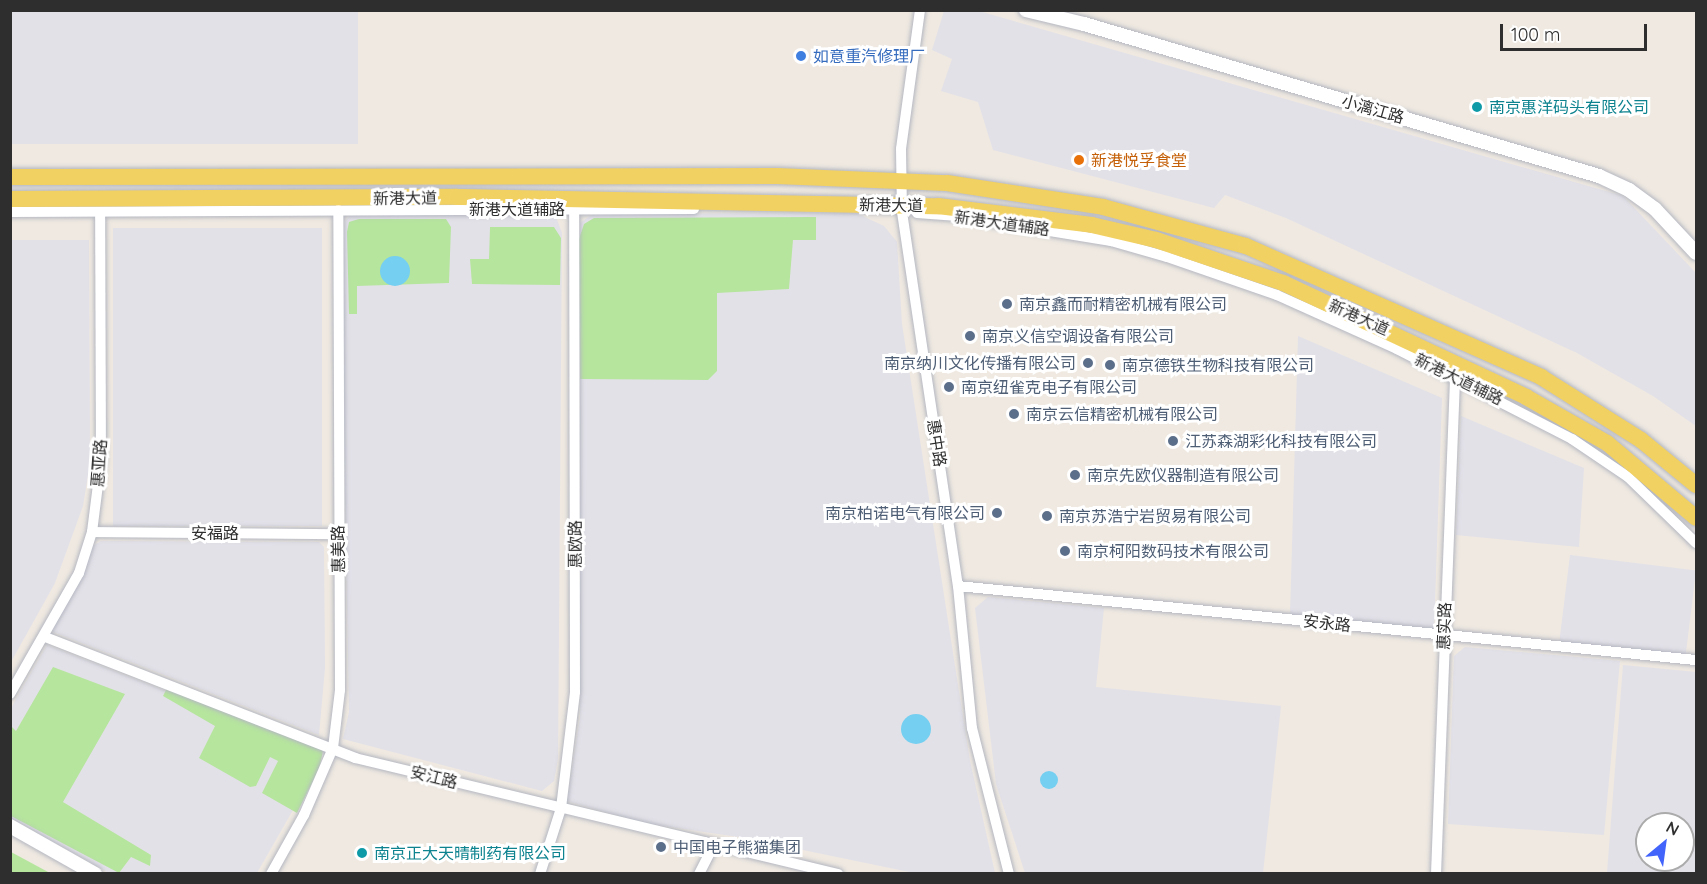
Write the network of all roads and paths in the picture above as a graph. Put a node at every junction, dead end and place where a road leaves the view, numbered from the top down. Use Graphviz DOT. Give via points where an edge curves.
graph roads {
  1 [pos="920,10"];
  2 [pos="1026,10"];
  3 [pos="10,177"];
  4 [pos="902,181"];
  5 [pos="10,199"];
  6 [pos="574,209"];
  7 [pos="902,209"];
  8 [pos="338,210"];
  9 [pos="10,212"];
  10 [pos="100,212"];
  11 [pos="1696,253"];
  12 [pos="1455,379"];
  13 [pos="1696,485"];
  14 [pos="1696,518"];
  15 [pos="92,532"];
  16 [pos="337,534"];
  17 [pos="1696,543"];
  18 [pos="958,586"];
  19 [pos="1444,636"];
  20 [pos="45,637"];
  21 [pos="1696,660"];
  22 [pos="10,694"];
  23 [pos="333,748"];
  24 [pos="561,808"];
  25 [pos="10,826"];
  26 [pos="713,846"];
  27 [pos="95,873"];
  28 [pos="271,873"];
  29 [pos="540,873"];
  30 [pos="699,873"];
  31 [pos="838,873"];
  32 [pos="1009,873"];
  33 [pos="1436,873"];
  1 -- 4 [label="street, 惠中路" via="903,128"];
  2 -- 11 [label="street, 小漓江路" via="1599,176 1629,190 1655,209"];
  3 -- 4 [label="main road, 新港大道" via="777,176"];
  4 -- 7 [label="street, 惠中路"];
  4 -- 13 [label="main road, 新港大道" via="947,183 1103,207 1246,246 1541,377 1641,440"];
  5 -- 7 [label="main road, 新港大道" via="457,197"];
  6 -- 7 [label="street, 新港大道辅路"];
  6 -- 8 [label="street, 新港大道辅路"];
  6 -- 24 [label="street, 惠欧路" via="575,692"];
  7 -- 12 [label="street, 新港大道辅路" via="1057,231 1167,257 1277,294"];
  7 -- 14 [label="main road, 新港大道" via="1004,212 1092,225 1156,240 1283,283 1526,396 1607,443"];
  7 -- 18 [label="street, 惠中路"];
  8 -- 10 [label="street, 新港大道辅路"];
  8 -- 16 [label="street, 惠美路"];
  9 -- 10 [label="street, 新港大道辅路"];
  10 -- 15 [label="street, 惠亚路" via="101,461"];
  12 -- 17 [label="street, 新港大道辅路" via="1515,407 1628,477"];
  12 -- 19 [label="street, 惠实路"];
  15 -- 16 [label="street, 安福路"];
  15 -- 20 [label="street, 惠亚路" via="79,573"];
  16 -- 23 [label="street, 惠美路" via="340,690"];
  18 -- 19 [label="street, 安永路"];
  18 -- 32 [label="street, 惠中路" via="972,728"];
  19 -- 21 [label="street, 安永路"];
  19 -- 33 [label="street, 惠实路"];
  20 -- 22 [label="street, 惠亚路"];
  20 -- 23 [label="street, 安江路"];
  23 -- 24 [label="street, 安江路" via="355,758"];
  23 -- 28 [label="street, 惠美路" via="304,815"];
  24 -- 26 [label="street, 安江路"];
  24 -- 29 [label="street, 惠欧路"];
  25 -- 27 [label="street"];
  26 -- 30 [label="street"];
  26 -- 31 [label="street, 安江路"];
}
